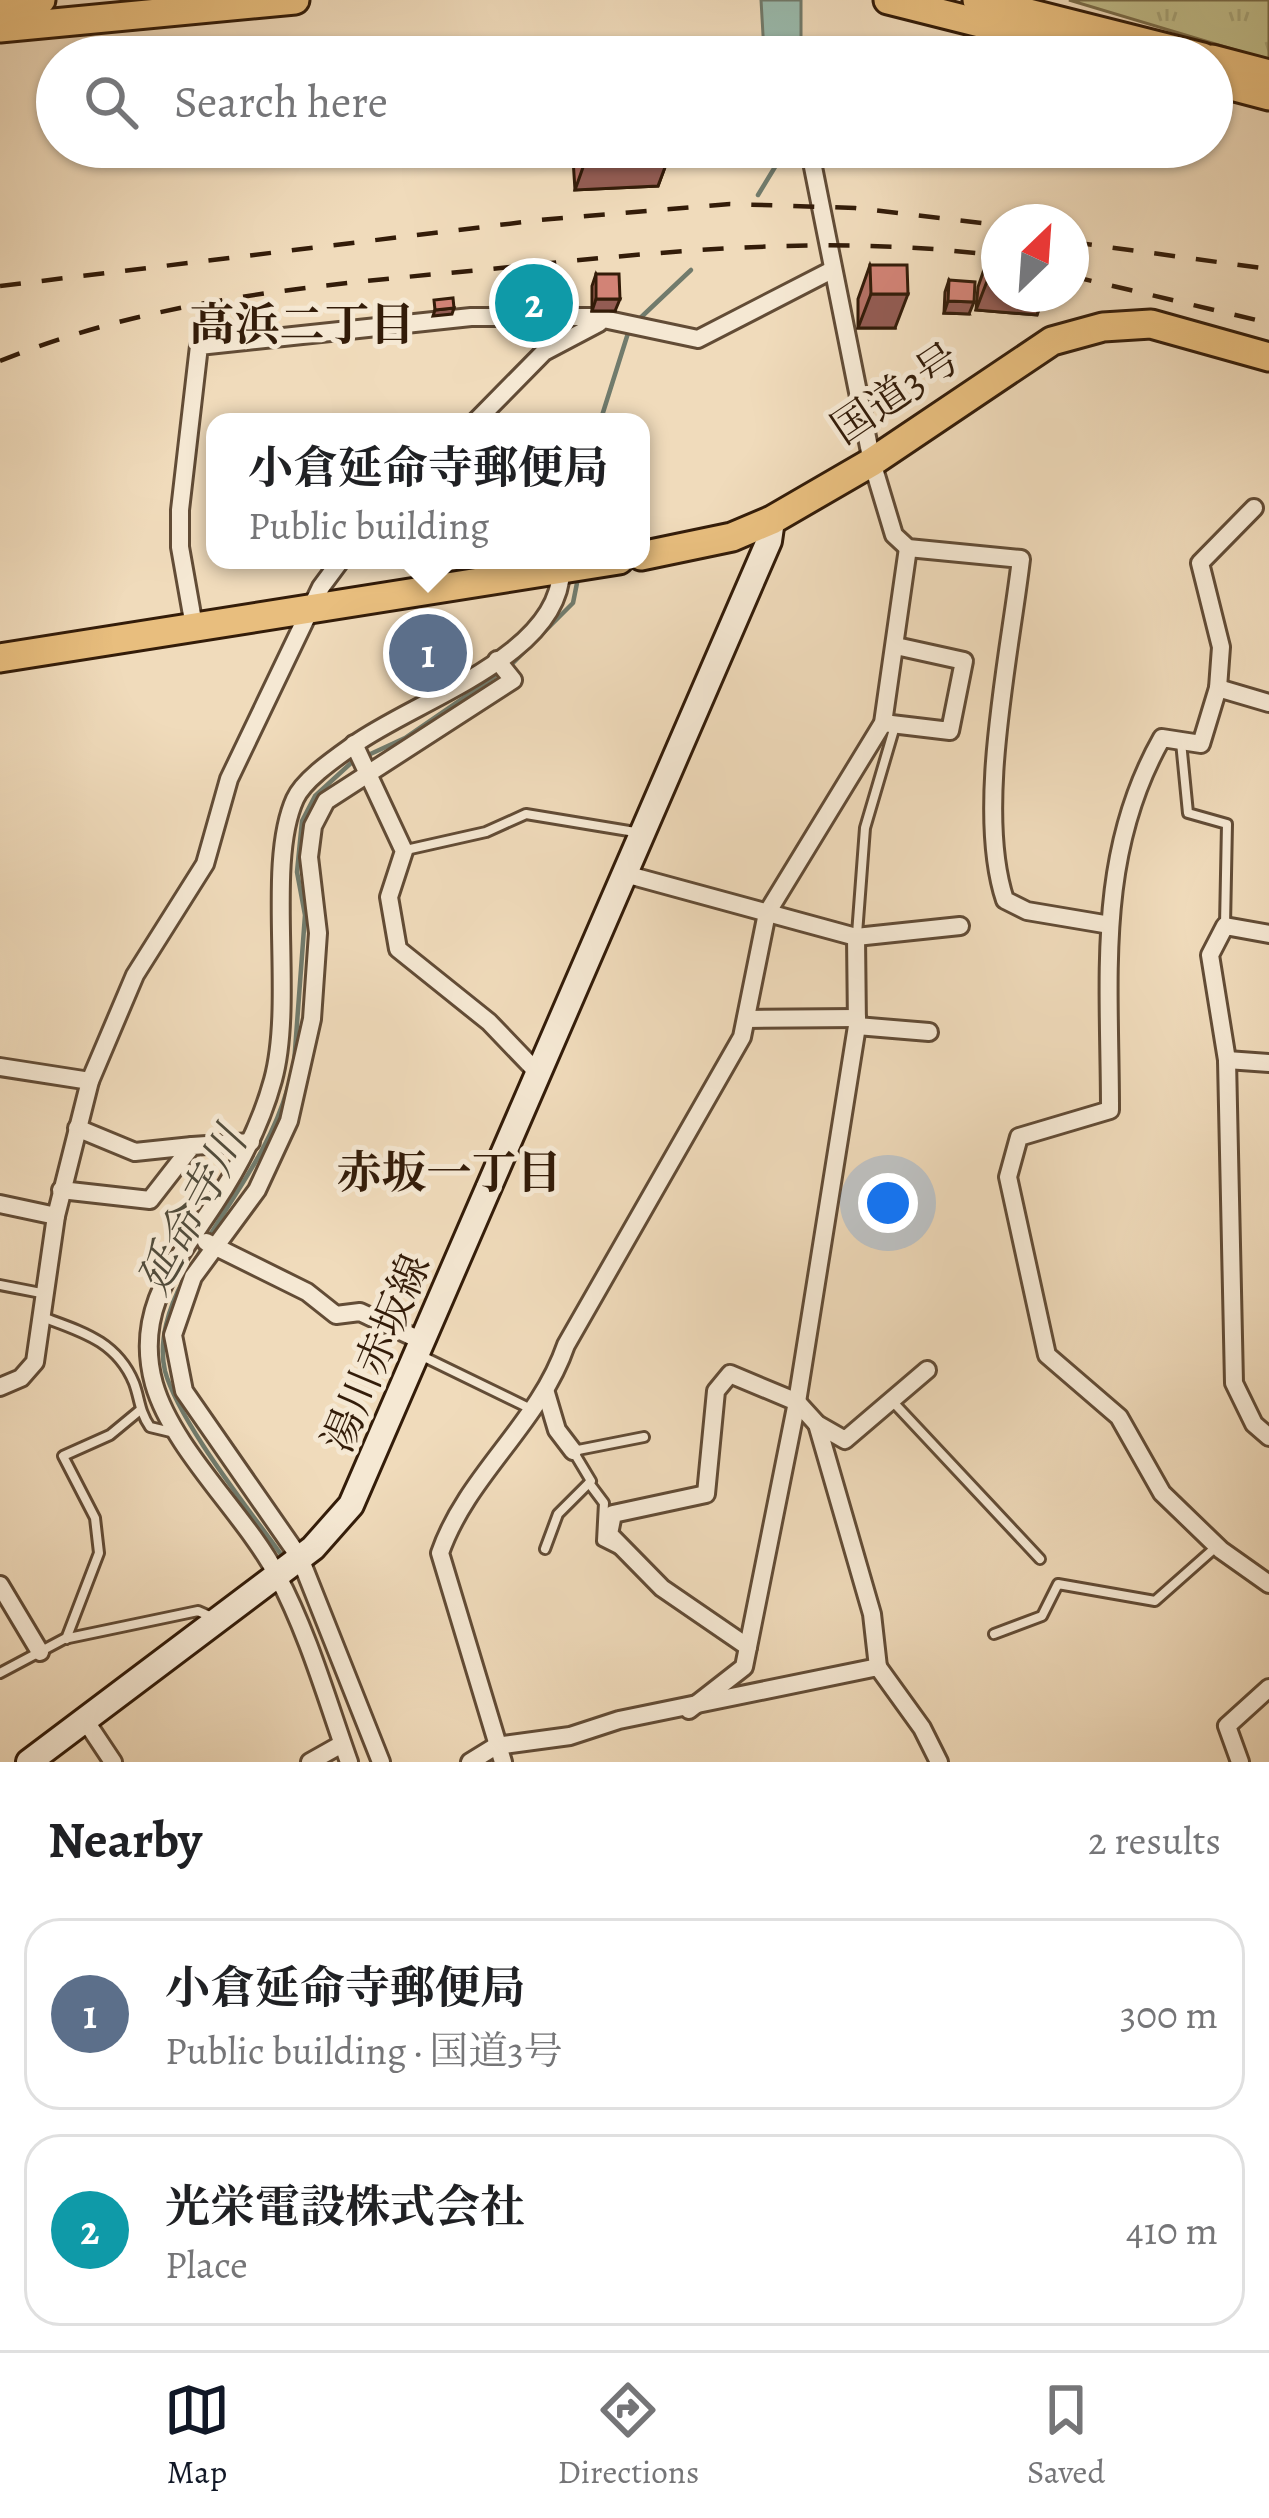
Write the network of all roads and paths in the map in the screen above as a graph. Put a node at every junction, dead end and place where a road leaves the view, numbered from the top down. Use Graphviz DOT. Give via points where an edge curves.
graph roads {
  1 [pos="41,0"];
  2 [pos="295,0"];
  3 [pos="888,0"];
  4 [pos="977,0"];
  5 [pos="0,4"];
  6 [pos="0,28"];
  7 [pos="1031,36"];
  8 [pos="1120,36"];
  9 [pos="1233,65"];
  10 [pos="1269,74"];
  11 [pos="1233,87"];
  12 [pos="1269,96"];
  13 [pos="813,168"];
  14 [pos="832,270"];
  15 [pos="599,322"];
  16 [pos="1269,357"];
  17 [pos="485,413"];
  18 [pos="872,462"];
  19 [pos="1254,508"];
  20 [pos="772,520"];
  21 [pos="908,548"];
  22 [pos="650,554"];
  23 [pos="336,569"];
  24 [pos="567,569"];
  25 [pos="584,569"];
  26 [pos="313,607"];
  27 [pos="194,626"];
  28 [pos="896,646"];
  29 [pos="0,658"];
  30 [pos="497,660"];
  31 [pos="1218,688"];
  32 [pos="1269,703"];
  33 [pos="418,705"];
  34 [pos="890,724"];
  35 [pos="430,733"];
  36 [pos="1181,741"];
  37 [pos="354,745"];
  38 [pos="368,772"];
  39 [pos="642,833"];
  40 [pos="404,851"];
  41 [pos="625,874"];
  42 [pos="767,913"];
  43 [pos="960,926"];
  44 [pos="1110,926"];
  45 [pos="1225,926"];
  46 [pos="1269,934"];
  47 [pos="856,937"];
  48 [pos="283,989"];
  49 [pos="314,994"];
  50 [pos="746,1019"];
  51 [pos="857,1022"];
  52 [pos="928,1032"];
  53 [pos="1227,1060"];
  54 [pos="1269,1063"];
  55 [pos="0,1067"];
  56 [pos="537,1072"];
  57 [pos="90,1081"];
  58 [pos="77,1128"];
  59 [pos="251,1142"];
  60 [pos="192,1146"];
  61 [pos="62,1190"];
  62 [pos="0,1204"];
  63 [pos="56,1216"];
  64 [pos="189,1235"];
  65 [pos="214,1246"];
  66 [pos="0,1285"];
  67 [pos="41,1292"];
  68 [pos="38,1316"];
  69 [pos="422,1348"];
  70 [pos="927,1370"];
  71 [pos="0,1387"];
  72 [pos="546,1393"];
  73 [pos="797,1402"];
  74 [pos="893,1402"];
  75 [pos="533,1410"];
  76 [pos="140,1411"];
  77 [pos="817,1424"];
  78 [pos="182,1435"];
  79 [pos="644,1437"];
  80 [pos="1269,1437"];
  81 [pos="574,1451"];
  82 [pos="589,1483"];
  83 [pos="1217,1546"];
  84 [pos="545,1549"];
  85 [pos="625,1550"];
  86 [pos="300,1558"];
  87 [pos="1040,1559"];
  88 [pos="277,1574"];
  89 [pos="1269,1584"];
  90 [pos="0,1585"];
  91 [pos="218,1619"];
  92 [pos="994,1634"];
  93 [pos="66,1639"];
  94 [pos="748,1647"];
  95 [pos="40,1652"];
  96 [pos="878,1667"];
  97 [pos="0,1672"];
  98 [pos="1269,1688"];
  99 [pos="689,1709"];
  100 [pos="86,1720"];
  101 [pos="342,1744"];
  102 [pos="499,1754"];
  103 [pos="29,1762"];
  104 [pos="113,1762"];
  105 [pos="310,1762"];
  106 [pos="349,1762"];
  107 [pos="381,1762"];
  108 [pos="470,1762"];
  109 [pos="939,1762"];
  110 [pos="1240,1762"];
  1 -- 5 [label="highway"];
  2 -- 6 [label="highway"];
  3 -- 7 [label="highway"];
  4 -- 8 [label="highway"];
  9 -- 10 [label="highway"];
  11 -- 12 [label="highway"];
  13 -- 14 [label="street"];
  14 -- 15 [label="street" via="698,339"];
  14 -- 18 [label="street"];
  15 -- 17 [label="street" via="544,352"];
  15 -- 27 [label="street" via="471,317 199,346 180,510"];
  16 -- 18 [label="highway, 国道3号" via="1151,324 1086,332 1052,341 991,378"];
  18 -- 20 [label="highway, 国道3号"];
  18 -- 21 [label="street" via="894,535"];
  19 -- 31 [label="street" via="1200,563 1221,647"];
  20 -- 22 [label="highway, 国道3号"];
  20 -- 39 [label="main road, 湯川赤坂線"];
  21 -- 28 [label="street"];
  21 -- 44 [label="street" via="1022,559 996,765 997,874 1005,900 1027,911"];
  23 -- 26 [label="street"];
  24 -- 26 [label="highway"];
  25 -- 30 [label="street" via="543,625"];
  26 -- 27 [label="highway"];
  26 -- 57 [label="street" via="230,779 205,864 135,975"];
  27 -- 29 [label="highway"];
  28 -- 34 [label="street"];
  28 -- 34 [label="street" via="964,661 950,731"];
  30 -- 33 [label="street"];
  30 -- 35 [label="street" via="513,680"];
  31 -- 32 [label="street"];
  31 -- 36 [label="street" via="1201,744"];
  33 -- 35 [label="street"];
  33 -- 37 [label="street"];
  34 -- 42 [label="street"];
  34 -- 47 [label="lane" via="865,828"];
  35 -- 38 [label="street"];
  36 -- 44 [label="street" via="1162,737 1133,789 1114,863"];
  36 -- 45 [label="lane" via="1188,813 1227,824"];
  37 -- 38 [label="street"];
  37 -- 48 [label="street" via="295,800 285,848"];
  38 -- 40 [label="street"];
  38 -- 49 [label="street" via="326,800 313,826"];
  39 -- 40 [label="lane" via="526,814"];
  39 -- 41 [label="main road, 湯川赤坂線"];
  40 -- 56 [label="street" via="389,897 398,949"];
  41 -- 42 [label="street"];
  41 -- 56 [label="main road, 湯川赤坂線"];
  42 -- 47 [label="street"];
  42 -- 50 [label="street"];
  43 -- 47 [label="street"];
  44 -- 83 [label="street" via="1110,1110 1019,1137 1008,1178 1047,1355 1119,1417 1162,1492"];
  45 -- 46 [label="street"];
  45 -- 53 [label="street" via="1210,955"];
  47 -- 51 [label="street"];
  48 -- 49 [label="street"];
  48 -- 59 [label="street" via="273,1080"];
  49 -- 65 [label="street" via="289,1121 257,1190"];
  50 -- 51 [label="street"];
  50 -- 72 [label="street"];
  51 -- 52 [label="street"];
  51 -- 73 [label="street"];
  53 -- 54 [label="street"];
  53 -- 80 [label="street" via="1234,1383"];
  55 -- 57 [label="street"];
  56 -- 69 [label="main road, 湯川赤坂線"];
  57 -- 58 [label="street"];
  58 -- 60 [label="street" via="135,1152"];
  58 -- 61 [label="street"];
  59 -- 60 [label="street"];
  59 -- 64 [label="street"];
  60 -- 61 [label="street" via="150,1200"];
  61 -- 63 [label="street"];
  62 -- 63 [label="street"];
  63 -- 67 [label="street"];
  64 -- 65 [label="street"];
  64 -- 78 [label="street" via="159,1291 150,1345 154,1386"];
  65 -- 69 [label="street" via="336,1315 360,1312"];
  65 -- 86 [label="street" via="179,1306 172,1335 184,1391"];
  66 -- 67 [label="lane"];
  67 -- 68 [label="street"];
  68 -- 71 [label="street" via="35,1362"];
  68 -- 76 [label="lane" via="113,1349"];
  69 -- 75 [label="lane"];
  69 -- 86 [label="main road, 湯川赤坂線" via="351,1505"];
  70 -- 74 [label="street"];
  72 -- 75 [label="street"];
  72 -- 81 [label="street" via="557,1430"];
  73 -- 77 [label="street"];
  73 -- 85 [label="street" via="730,1374 716,1391 706,1494 613,1514 609,1534"];
  73 -- 94 [label="street"];
  74 -- 77 [label="street" via="845,1440"];
  74 -- 87 [label="lane"];
  75 -- 102 [label="street" via="451,1520 440,1553"];
  76 -- 78 [label="lane" via="150,1427"];
  76 -- 93 [label="lane" via="63,1456 94,1518 99,1552"];
  77 -- 96 [label="street" via="872,1614"];
  78 -- 88 [label="street"];
  79 -- 81 [label="lane"];
  81 -- 82 [label="lane"];
  82 -- 84 [label="lane" via="558,1514"];
  82 -- 85 [label="lane" via="604,1503 602,1541"];
  83 -- 89 [label="street"];
  83 -- 92 [label="lane" via="1155,1601 1058,1583 1042,1616"];
  85 -- 94 [label="street" via="662,1588"];
  86 -- 88 [label="main road, 湯川赤坂線"];
  86 -- 107 [label="street"];
  88 -- 91 [label="main road, 湯川赤坂線"];
  88 -- 101 [label="street"];
  90 -- 95 [label="street"];
  91 -- 93 [label="lane" via="198,1611"];
  91 -- 100 [label="main road, 湯川赤坂線"];
  93 -- 95 [label="lane"];
  94 -- 99 [label="street" via="744,1667"];
  95 -- 97 [label="lane"];
  96 -- 99 [label="street"];
  96 -- 109 [label="street"];
  98 -- 110 [label="street" via="1227,1726"];
  99 -- 102 [label="street"];
  100 -- 103 [label="main road, 湯川赤坂線"];
  100 -- 104 [label="street"];
  101 -- 105 [label="street"];
  101 -- 106 [label="street"];
  102 -- 108 [label="street"];
}
